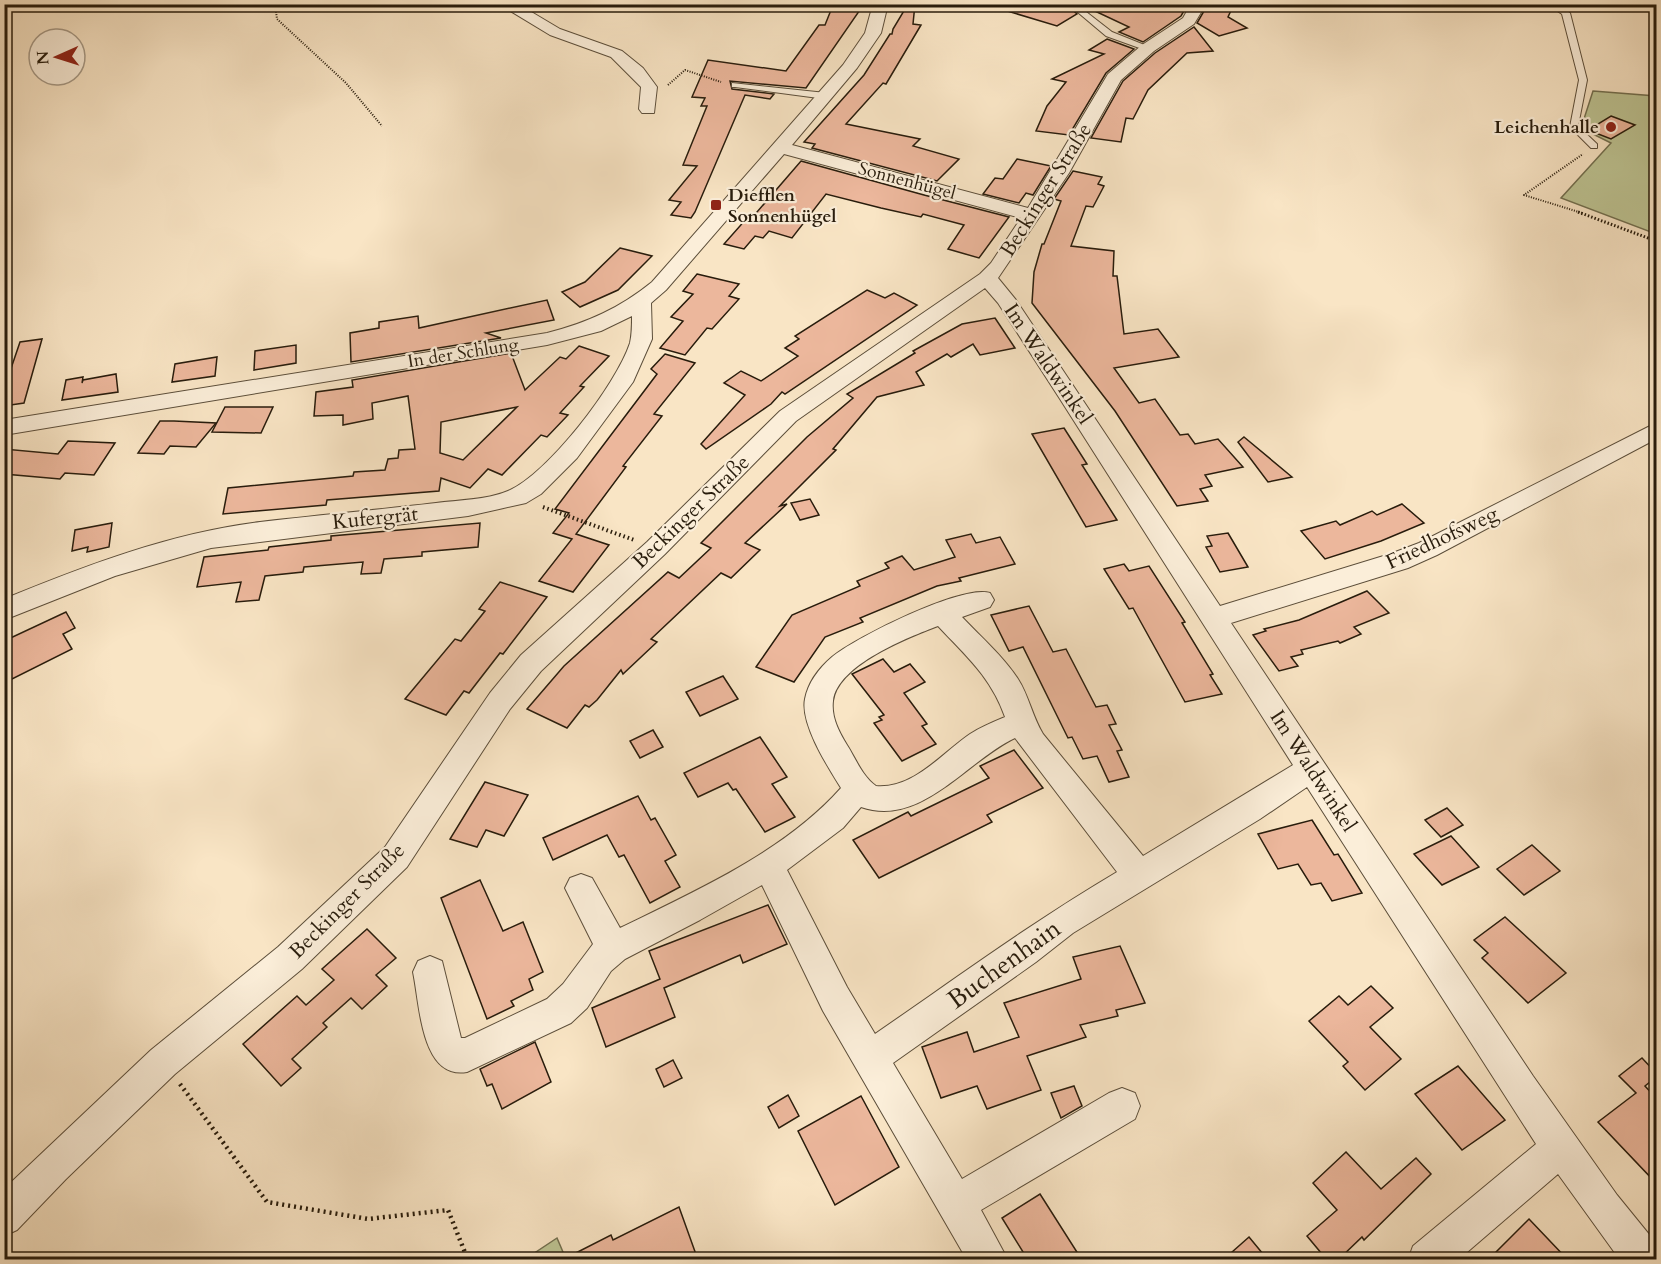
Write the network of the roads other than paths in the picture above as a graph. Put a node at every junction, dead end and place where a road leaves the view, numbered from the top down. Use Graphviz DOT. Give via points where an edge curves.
graph roads {
  1 [pos="506,4"];
  2 [pos="881,4"];
  3 [pos="1071,4"];
  4 [pos="1199,4"];
  5 [pos="1550,4"];
  6 [pos="1148,48"];
  7 [pos="735,85"];
  8 [pos="826,96"];
  9 [pos="649,103"];
  10 [pos="1594,146"];
  11 [pos="780,147"];
  12 [pos="1033,215"];
  13 [pos="987,278"];
  14 [pos="640,303"];
  15 [pos="4,428"];
  16 [pos="1656,430"];
  17 [pos="981,600"];
  18 [pos="4,610"];
  19 [pos="942,612"];
  20 [pos="1215,618"];
  21 [pos="1020,723"];
  22 [pos="1311,769"];
  23 [pos="858,789"];
  24 [pos="768,865"];
  25 [pos="1140,876"];
  26 [pos="581,888"];
  27 [pos="613,948"];
  28 [pos="430,972"];
  29 [pos="871,1057"];
  30 [pos="1122,1106"];
  31 [pos="1561,1147"];
  32 [pos="957,1203"];
  33 [pos="4,1217"];
  34 [pos="989,1260"];
  35 [pos="1427,1260"];
  36 [pos="1645,1260"];
  1 -- 9 [label="street" via="555,32 602,46 623,57 649,87"];
  2 -- 8 [label="street, In der Schlung" via="873,33"];
  3 -- 6 [label="lane" via="1109,34"];
  4 -- 6 [label="street, Beckinger Straße" via="1189,21"];
  5 -- 10 [label="lane" via="1566,13 1583,80 1574,127"];
  6 -- 12 [label="street, Beckinger Straße" via="1108,86"];
  7 -- 8 [label="lane"];
  8 -- 11 [label="street, In der Schlung"];
  11 -- 12 [label="street, Sonnenhügel"];
  11 -- 14 [label="street, In der Schlung"];
  12 -- 13 [label="street, Beckinger Straße" via="1004,260"];
  13 -- 20 [label="street, Im Waldwinkel" via="1006,300"];
  13 -- 33 [label="street, Beckinger Straße" via="788,416 656,548 566,628 500,701 396,857 331,922 163,1062"];
  14 -- 15 [label="street, In der Schlung" via="602,325 547,339"];
  14 -- 18 [label="street, Kufergrät" via="642,333 630,367 560,464 538,485 517,497 448,510 210,539 130,563"];
  16 -- 20 [label="street, Friedhofsweg" via="1409,557"];
  17 -- 19 [label="street"];
  19 -- 21 [label="street" via="999,674 1009,689"];
  19 -- 23 [label="street" via="857,653 826,681 819,697 819,714"];
  20 -- 22 [label="street, Im Waldwinkel"];
  21 -- 23 [label="street" via="976,746 925,784 894,798 880,800"];
  21 -- 25 [label="street"];
  22 -- 25 [label="street, Buchenhain"];
  22 -- 31 [label="street, Im Waldwinkel"];
  23 -- 24 [label="street" via="832,819"];
  24 -- 27 [label="street"];
  24 -- 29 [label="street" via="836,999"];
  25 -- 29 [label="street, Buchenhain" via="1061,922"];
  26 -- 27 [label="street"];
  27 -- 28 [label="street" via="559,1011 467,1055 455,1057 446,1048"];
  29 -- 32 [label="street"];
  30 -- 32 [label="street"];
  31 -- 35 [label="street"];
  31 -- 36 [label="street, Im Waldwinkel"];
  32 -- 34 [label="street"];
}
